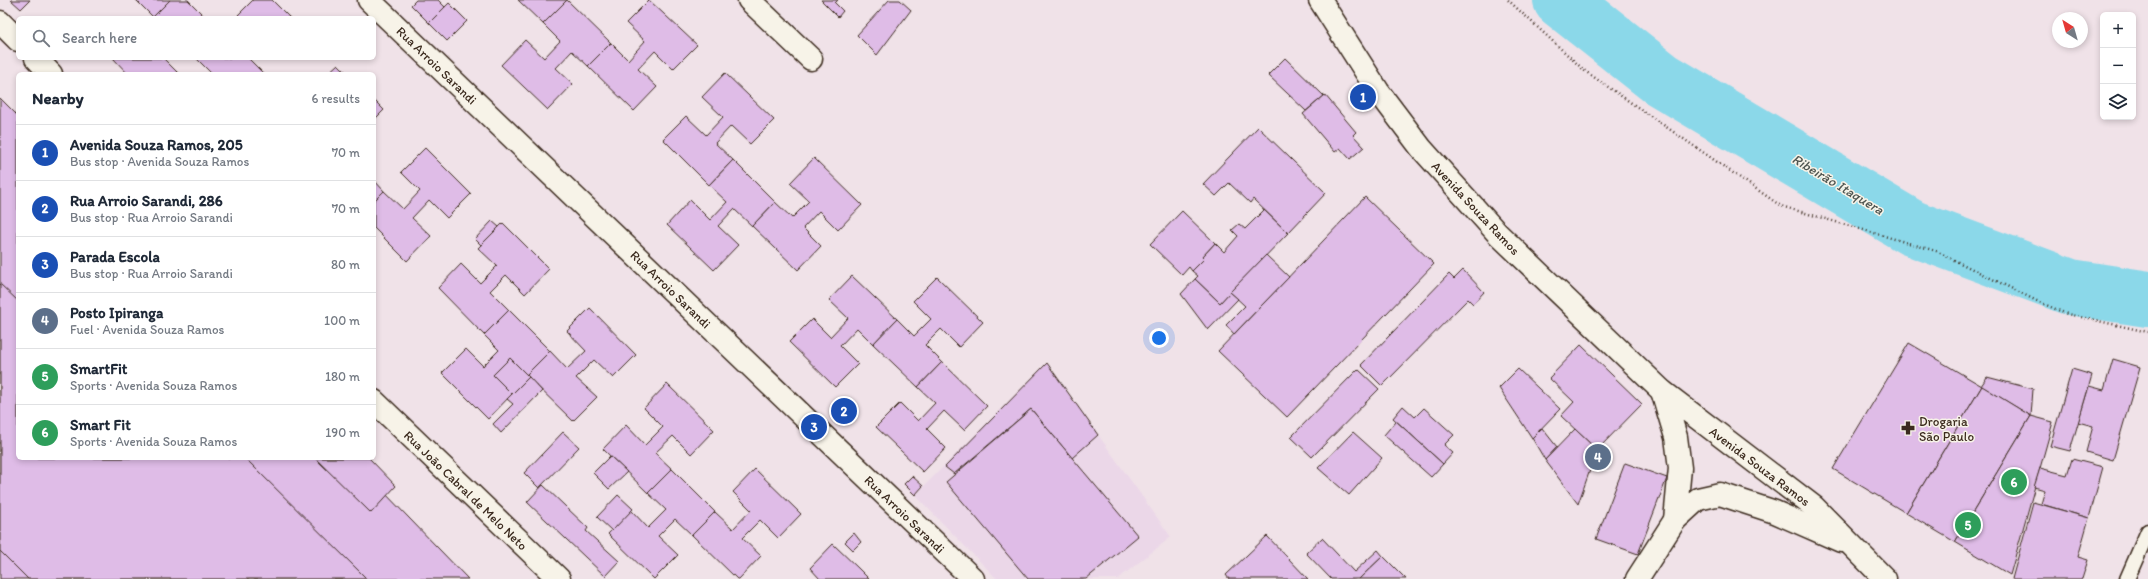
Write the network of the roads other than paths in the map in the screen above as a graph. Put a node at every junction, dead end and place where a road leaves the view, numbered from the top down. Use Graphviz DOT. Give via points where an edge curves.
graph roads {
  1 [pos="369,0"];
  2 [pos="749,0"];
  3 [pos="1320,0"];
  4 [pos="0,22"];
  5 [pos="16,38"];
  6 [pos="811,59"];
  7 [pos="38,60"];
  8 [pos="49,72"];
  9 [pos="1662,391"];
  10 [pos="376,403"];
  11 [pos="1676,520"];
  12 [pos="2148,531"];
  13 [pos="1853,546"];
  14 [pos="559,579"];
  15 [pos="973,579"];
  16 [pos="1637,579"];
  17 [pos="1885,579"];
  18 [pos="2127,579"];
  1 -- 15 [label="street, Rua Arroio Sarandi"];
  2 -- 6 [label="street"];
  3 -- 9 [label="street, Avenida Souza Ramos" via="1378,91 1421,148 1498,234"];
  4 -- 5 [label="street"];
  7 -- 8 [label="street"];
  9 -- 11 [label="street, Avenida Souza Ramos" via="1676,437 1680,468"];
  9 -- 13 [label="street, Avenida Souza Ramos" via="1814,507"];
  10 -- 14 [label="street, Rua João Cabral de Melo Neto"];
  11 -- 13 [label="street, Avenida Souza Ramos" via="1698,499 1720,494 1775,512"];
  11 -- 16 [label="street, Avenida Souza Ramos"];
  12 -- 18 [label="lane"];
  13 -- 17 [label="street, Avenida Souza Ramos"];
}
